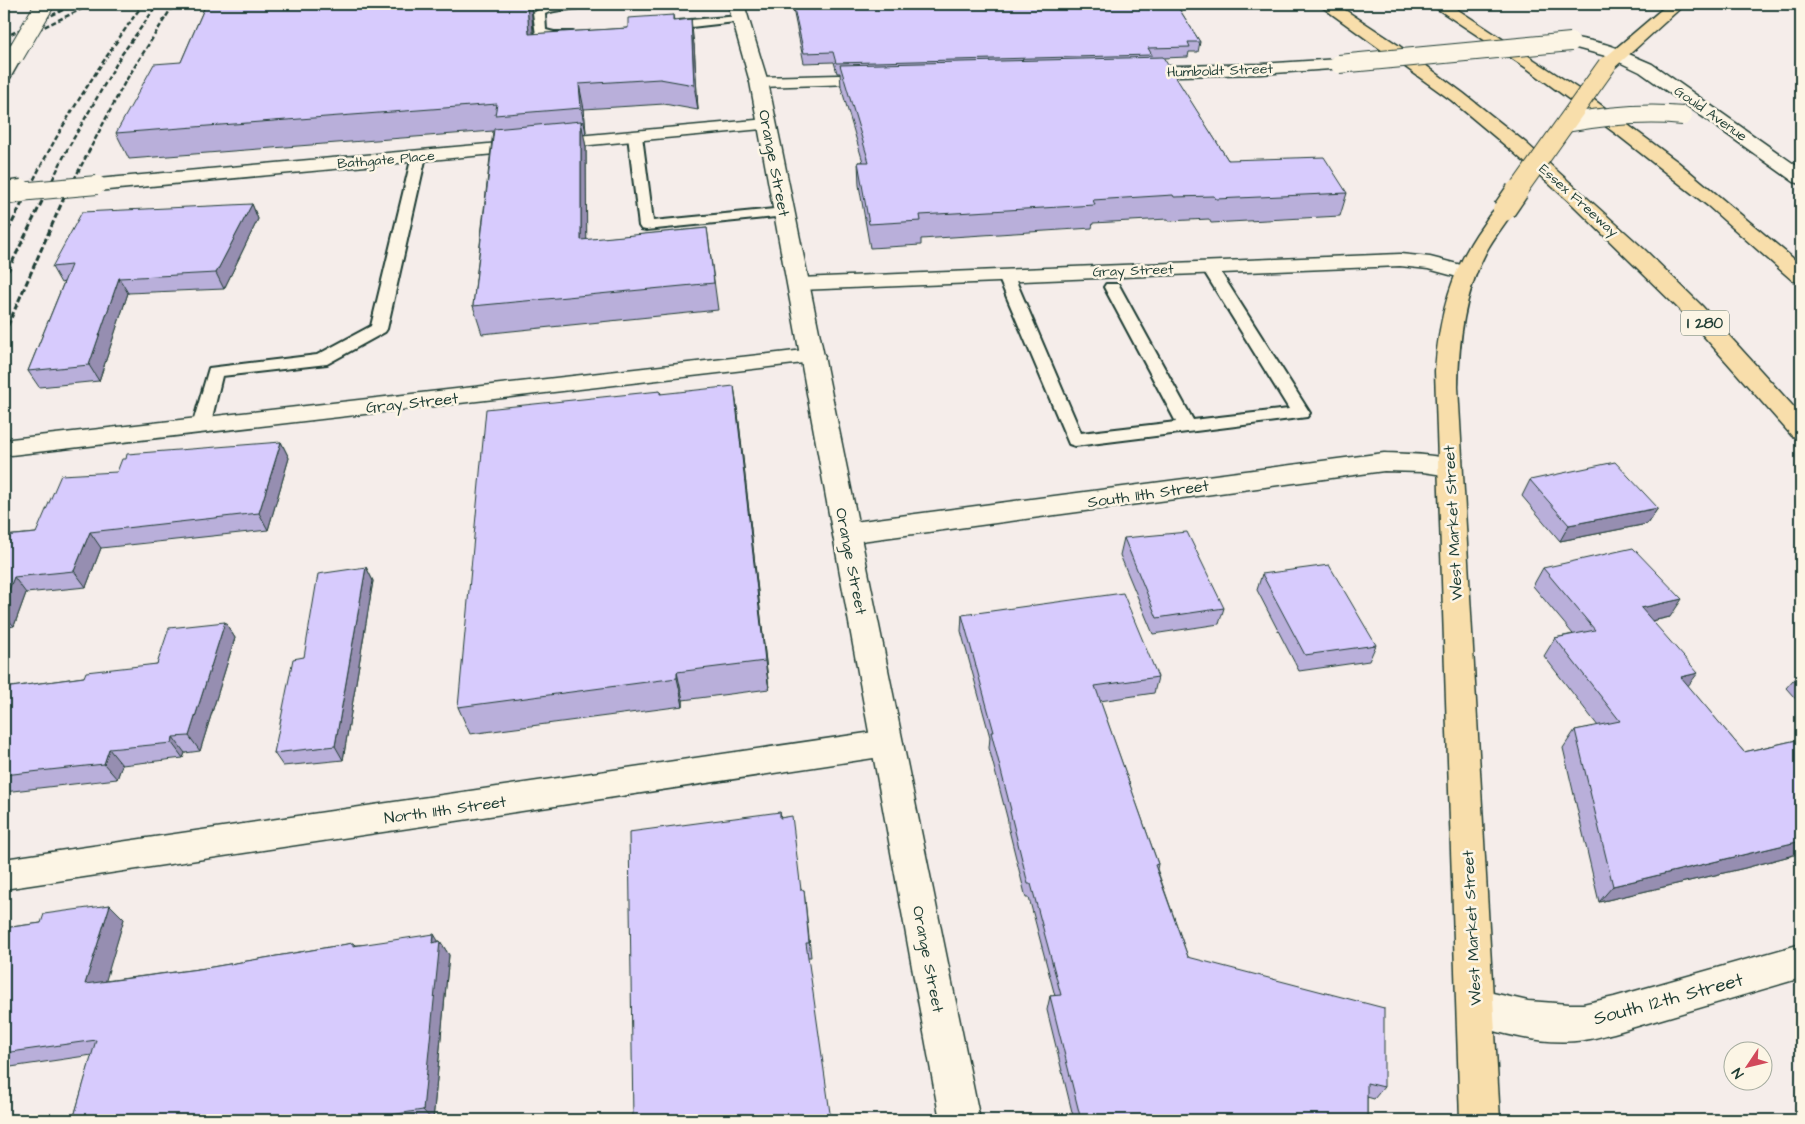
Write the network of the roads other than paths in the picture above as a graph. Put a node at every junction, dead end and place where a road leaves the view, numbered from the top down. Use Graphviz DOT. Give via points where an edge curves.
graph roads {
  1 [pos="45,4"];
  2 [pos="582,4"];
  3 [pos="1326,4"];
  4 [pos="1438,4"];
  5 [pos="1677,4"];
  6 [pos="738,11"];
  7 [pos="650,27"];
  8 [pos="583,34"];
  9 [pos="1612,60"];
  10 [pos="1124,72"];
  11 [pos="4,74"];
  12 [pos="897,78"];
  13 [pos="759,82"];
  14 [pos="1566,123"];
  15 [pos="767,124"];
  16 [pos="635,136"];
  17 [pos="1742,136"];
  18 [pos="419,156"];
  19 [pos="1801,178"];
  20 [pos="4,193"];
  21 [pos="785,212"];
  22 [pos="1210,268"];
  23 [pos="1465,273"];
  24 [pos="1005,274"];
  25 [pos="1801,276"];
  26 [pos="799,284"];
  27 [pos="1112,287"];
  28 [pos="813,356"];
  29 [pos="201,426"];
  30 [pos="1187,426"];
  31 [pos="1801,430"];
  32 [pos="11,447"];
  33 [pos="1450,467"];
  34 [pos="846,533"];
  35 [pos="887,743"];
  36 [pos="4,874"];
  37 [pos="1801,961"];
  38 [pos="1475,1007"];
  39 [pos="960,1120"];
  40 [pos="1480,1120"];
  1 -- 11 [label="street, bridge"];
  2 -- 8 [label="lane" via="550,7 539,13 540,32 554,36"];
  3 -- 31 [label="main road, Essex Freeway / I 280" via="1480,114 1604,220 1706,325"];
  4 -- 25 [label="main road" via="1550,76 1616,124 1698,187"];
  5 -- 9 [label="main road, West Market Street"];
  6 -- 7 [label="lane"];
  6 -- 13 [label="street, Orange Street"];
  9 -- 10 [label="street, Humboldt Street, bridge" via="1596,47 1571,42 1339,64"];
  9 -- 14 [label="main road, West Market Street, bridge"];
  9 -- 17 [label="street, Gould Avenue" via="1646,68"];
  12 -- 13 [label="street"];
  13 -- 15 [label="street, Orange Street"];
  14 -- 17 [label="street, bridge" via="1644,112 1683,116"];
  14 -- 23 [label="main road, West Market Street, bridge" via="1480,244"];
  15 -- 16 [label="street, Bathgate Place"];
  15 -- 21 [label="street, Orange Street"];
  16 -- 18 [label="street, Bathgate Place"];
  16 -- 21 [label="lane" via="646,226"];
  17 -- 19 [label="street, Gould Avenue"];
  18 -- 20 [label="street, Bathgate Place, bridge"];
  18 -- 29 [label="lane" via="379,329 321,360 215,372"];
  21 -- 26 [label="street, Orange Street"];
  22 -- 23 [label="street, Gray Street" via="1400,260 1430,263"];
  22 -- 24 [label="street, Gray Street"];
  22 -- 30 [label="lane" via="1301,413"];
  23 -- 33 [label="main road, West Market Street" via="1452,322 1447,359"];
  24 -- 26 [label="street, Gray Street"];
  24 -- 30 [label="lane" via="1075,440"];
  26 -- 28 [label="street, Orange Street"];
  27 -- 30 [label="lane"];
  28 -- 29 [label="street, Gray Street"];
  28 -- 34 [label="street, Orange Street"];
  29 -- 32 [label="street, Gray Street"];
  33 -- 34 [label="street, South 11th Street" via="1384,462"];
  33 -- 38 [label="main road, West Market Street"];
  34 -- 35 [label="street, Orange Street"];
  35 -- 36 [label="street, North 11th Street"];
  35 -- 39 [label="street, Orange Street"];
  37 -- 38 [label="street, South 12th Street" via="1582,1022 1516,1018"];
  38 -- 40 [label="main road, West Market Street"];
}
